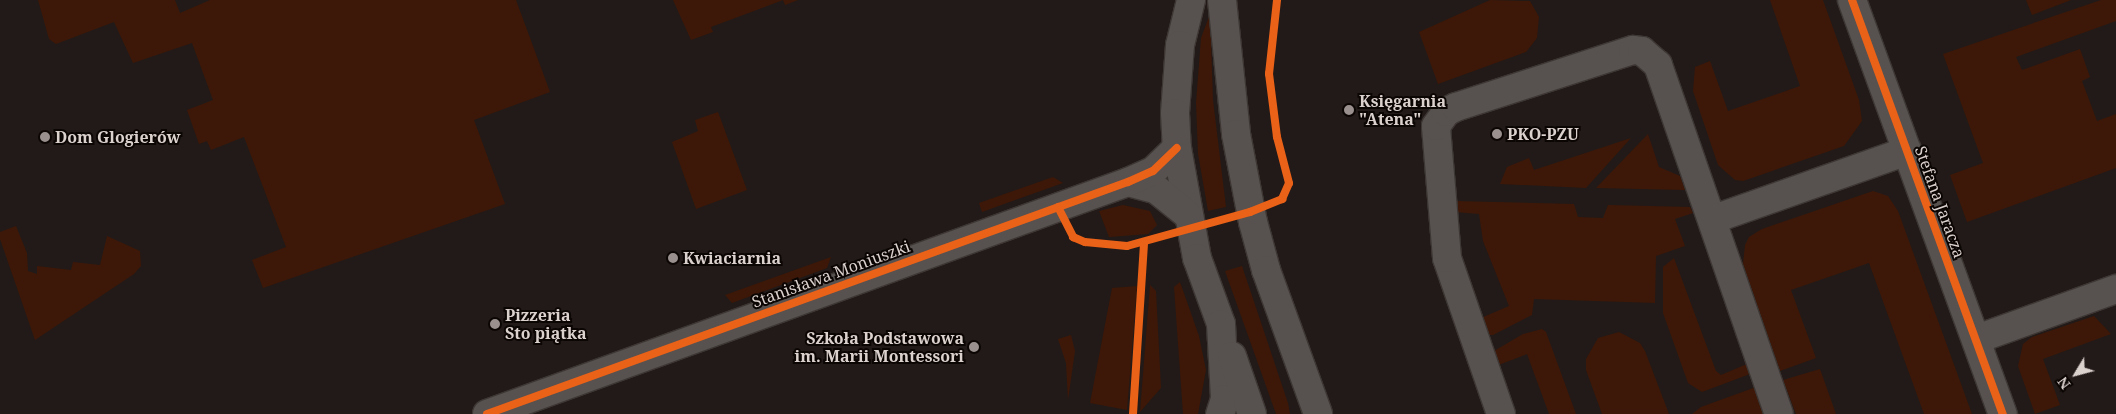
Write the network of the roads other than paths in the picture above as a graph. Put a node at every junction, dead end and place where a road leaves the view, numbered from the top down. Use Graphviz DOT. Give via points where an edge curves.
graph roads {
  1 [pos="1191,0"];
  2 [pos="1222,0"];
  3 [pos="1852,0"];
  4 [pos="1176,148"];
  5 [pos="1907,152"];
  6 [pos="1128,182"];
  7 [pos="1187,214"];
  8 [pos="1714,218"];
  9 [pos="2116,288"];
  10 [pos="1221,324"];
  11 [pos="1977,338"];
  12 [pos="1304,378"];
  13 [pos="487,414"];
  14 [pos="1220,414"];
  15 [pos="1252,414"];
  16 [pos="1306,414"];
  17 [pos="1318,414"];
  18 [pos="1500,414"];
  19 [pos="1779,414"];
  20 [pos="2003,414"];
  1 -- 4 [label="street" via="1180,45"];
  2 -- 12 [label="street" via="1242,170 1266,270"];
  3 -- 5 [label="street, Stefana Jaracza"];
  4 -- 6 [label="street, Stanisława Moniuszki" via="1153,171"];
  4 -- 7 [label="street"];
  5 -- 8 [label="street"];
  5 -- 11 [label="street, Stefana Jaracza"];
  6 -- 7 [label="street" via="1157,190"];
  6 -- 13 [label="street, Stanisława Moniuszki"];
  7 -- 10 [label="street"];
  8 -- 18 [label="street" via="1658,65 1642,51 1622,52 1446,112 1436,126 1447,258"];
  8 -- 19 [label="street"];
  9 -- 11 [label="street"];
  10 -- 14 [label="street" via="1225,399"];
  10 -- 15 [label="street"];
  11 -- 20 [label="street, Stefana Jaracza"];
  12 -- 16 [label="street"];
  12 -- 17 [label="street"];
}
